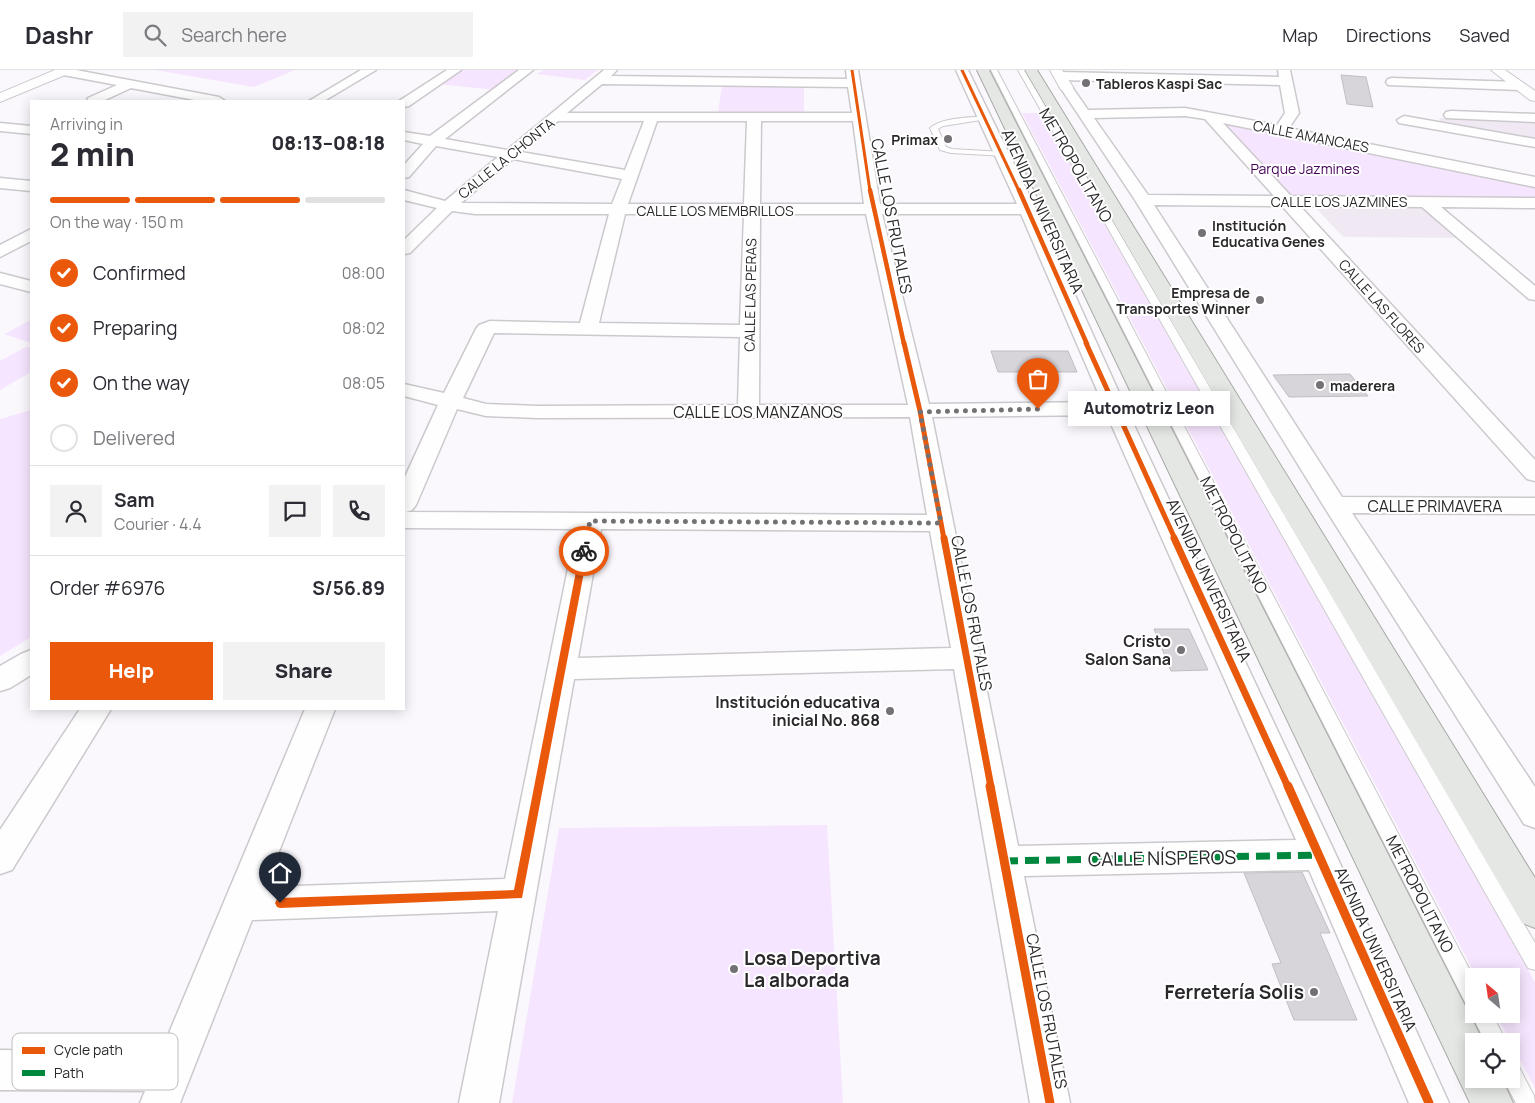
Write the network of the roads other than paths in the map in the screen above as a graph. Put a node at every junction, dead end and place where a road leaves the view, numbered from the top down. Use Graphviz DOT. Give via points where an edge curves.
graph roads {
  1 [pos="370,70"];
  2 [pos="455,70"];
  3 [pos="527,70"];
  4 [pos="611,70"];
  5 [pos="962,70"];
  6 [pos="983,70"];
  7 [pos="994,70"];
  8 [pos="1021,70"];
  9 [pos="1031,70"];
  10 [pos="1497,70"];
  11 [pos="64,71"];
  12 [pos="853,76"];
  13 [pos="1284,76"];
  14 [pos="1390,76"];
  15 [pos="1060,78"];
  16 [pos="599,80"];
  17 [pos="718,80"];
  18 [pos="1535,81"];
  19 [pos="1515,83"];
  20 [pos="130,84"];
  21 [pos="1535,97"];
  22 [pos="0,98"];
  23 [pos="184,98"];
  24 [pos="95,100"];
  25 [pos="207,100"];
  26 [pos="317,100"];
  27 [pos="405,102"];
  28 [pos="1401,109"];
  29 [pos="1058,114"];
  30 [pos="1085,114"];
  31 [pos="1209,116"];
  32 [pos="557,117"];
  33 [pos="652,117"];
  34 [pos="754,117"];
  35 [pos="859,117"];
  36 [pos="985,118"];
  37 [pos="1535,118"];
  38 [pos="0,127"];
  39 [pos="30,130"];
  40 [pos="1281,130"];
  41 [pos="405,136"];
  42 [pos="432,142"];
  43 [pos="1535,143"];
  44 [pos="1389,152"];
  45 [pos="1003,154"];
  46 [pos="509,155"];
  47 [pos="405,173"];
  48 [pos="630,176"];
  49 [pos="1535,182"];
  50 [pos="0,183"];
  51 [pos="30,186"];
  52 [pos="405,195"];
  53 [pos="1142,200"];
  54 [pos="1287,201"];
  55 [pos="1426,202"];
  56 [pos="1535,202"];
  57 [pos="448,206"];
  58 [pos="1028,209"];
  59 [pos="618,210"];
  60 [pos="752,210"];
  61 [pos="873,210"];
  62 [pos="25,238"];
  63 [pos="0,239"];
  64 [pos="405,248"];
  65 [pos="0,252"];
  66 [pos="0,278"];
  67 [pos="30,287"];
  68 [pos="1535,295"];
  69 [pos="588,329"];
  70 [pos="749,331"];
  71 [pos="405,390"];
  72 [pos="450,402"];
  73 [pos="1115,408"];
  74 [pos="748,412"];
  75 [pos="920,412"];
  76 [pos="1535,474"];
  77 [pos="405,503"];
  78 [pos="1335,505"];
  79 [pos="1535,506"];
  80 [pos="405,520"];
  81 [pos="590,521"];
  82 [pos="941,523"];
  83 [pos="966,658"];
  84 [pos="30,661"];
  85 [pos="562,668"];
  86 [pos="0,680"];
  87 [pos="95,710"];
  88 [pos="320,710"];
  89 [pos="1535,814"];
  90 [pos="1319,855"];
  91 [pos="0,858"];
  92 [pos="1004,861"];
  93 [pos="519,894"];
  94 [pos="241,904"];
  95 [pos="1535,911"];
  96 [pos="1535,961"];
  97 [pos="1465,982"];
  98 [pos="1465,1048"];
  99 [pos="178,1058"];
  100 [pos="1484,1088"];
  101 [pos="1519,1088"];
  102 [pos="479,1103"];
  103 [pos="1050,1103"];
  104 [pos="1429,1103"];
  105 [pos="1492,1103"];
  106 [pos="1527,1103"];
  1 -- 26 [label="street"];
  2 -- 27 [label="street"];
  3 -- 42 [label="street"];
  4 -- 16 [label="street, CALLE LA CHONTA"];
  5 -- 36 [label="street, AVENIDA UNIVERSITARIA"];
  6 -- 98 [label="main road, AVENIDA UNIVERSITARIA"];
  7 -- 97 [label="lane, METROPOLITANO"];
  8 -- 96 [label="lane, METROPOLITANO"];
  9 -- 29 [label="main road"];
  10 -- 19 [label="street"];
  11 -- 20 [label="street"];
  11 -- 22 [label="street"];
  12 -- 17 [label="street"];
  12 -- 35 [label="street, CALLE LOS FRUTALES"];
  13 -- 15 [label="street"];
  13 -- 40 [label="street" via="1292,113"];
  14 -- 19 [label="street"];
  14 -- 28 [label="street"];
  15 -- 29 [label="main road"];
  15 -- 30 [label="street"];
  16 -- 17 [label="street"];
  16 -- 32 [label="street, CALLE LA CHONTA"];
  18 -- 19 [label="street"];
  19 -- 21 [label="street"];
  20 -- 23 [label="street"];
  20 -- 24 [label="street"];
  23 -- 25 [label="street"];
  28 -- 37 [label="street"];
  28 -- 43 [label="street"];
  28 -- 44 [label="street"];
  29 -- 95 [label="main road"];
  30 -- 31 [label="street, CALLE AMANCAES" via="1185,112"];
  30 -- 53 [label="street"];
  31 -- 40 [label="street, CALLE AMANCAES"];
  31 -- 54 [label="street, CALLE LAS FLORES"];
  32 -- 33 [label="street"];
  32 -- 46 [label="street, CALLE LA CHONTA"];
  33 -- 34 [label="street" via="713,113"];
  33 -- 48 [label="street"];
  34 -- 35 [label="street"];
  34 -- 60 [label="street, CALLE LAS PERAS"];
  35 -- 61 [label="street, CALLE LOS FRUTALES"];
  36 -- 45 [label="street, AVENIDA UNIVERSITARIA"];
  36 -- 45 [label="lane" via="941,124 934,128 943,148"];
  38 -- 39 [label="street"];
  40 -- 44 [label="street, CALLE AMANCAES"];
  41 -- 42 [label="street"];
  42 -- 46 [label="street"];
  42 -- 47 [label="street"];
  44 -- 49 [label="street, CALLE AMANCAES"];
  45 -- 58 [label="street, AVENIDA UNIVERSITARIA"];
  46 -- 48 [label="street"];
  46 -- 57 [label="street, CALLE LA CHONTA"];
  48 -- 59 [label="street"];
  50 -- 51 [label="street"];
  52 -- 57 [label="street, CALLE LOS MEMBRILLOS"];
  53 -- 54 [label="street, CALLE LOS JAZMINES"];
  53 -- 78 [label="street"];
  54 -- 55 [label="street, CALLE LOS JAZMINES"];
  54 -- 76 [label="street, CALLE LAS FLORES"];
  55 -- 56 [label="street, CALLE LOS JAZMINES"];
  55 -- 68 [label="street"];
  57 -- 59 [label="street, CALLE LOS MEMBRILLOS"];
  57 -- 64 [label="street, CALLE LA CHONTA"];
  58 -- 61 [label="street, CALLE LOS MEMBRILLOS"];
  58 -- 73 [label="street, AVENIDA UNIVERSITARIA"];
  59 -- 60 [label="street, CALLE LOS MEMBRILLOS"];
  59 -- 69 [label="street"];
  60 -- 61 [label="street, CALLE LOS MEMBRILLOS"];
  60 -- 70 [label="street, CALLE LAS PERAS"];
  61 -- 75 [label="street, CALLE LOS FRUTALES"];
  62 -- 63 [label="street"];
  62 -- 65 [label="street"];
  66 -- 67 [label="street"];
  69 -- 70 [label="street"];
  69 -- 72 [label="street" via="486,328"];
  70 -- 74 [label="street, CALLE LAS PERAS"];
  71 -- 72 [label="street, CALLE LOS MANZANOS"];
  72 -- 74 [label="street, CALLE LOS MANZANOS" via="486,410 537,412"];
  72 -- 77 [label="street"];
  73 -- 75 [label="street, CALLE LOS MANZANOS"];
  73 -- 90 [label="street, AVENIDA UNIVERSITARIA"];
  74 -- 75 [label="street, CALLE LOS MANZANOS"];
  75 -- 82 [label="street, CALLE LOS FRUTALES"];
  78 -- 79 [label="street, CALLE PRIMAVERA"];
  78 -- 89 [label="street"];
  80 -- 81 [label="street"];
  81 -- 82 [label="street"];
  81 -- 85 [label="street"];
  82 -- 83 [label="street, CALLE LOS FRUTALES"];
  83 -- 85 [label="street"];
  83 -- 92 [label="street, CALLE LOS FRUTALES"];
  84 -- 86 [label="street"];
  85 -- 93 [label="street"];
  87 -- 91 [label="street"];
  88 -- 94 [label="street"];
  90 -- 92 [label="street, CALLE NÍSPEROS"];
  90 -- 104 [label="street, AVENIDA UNIVERSITARIA"];
  92 -- 103 [label="street, CALLE LOS FRUTALES"];
  93 -- 94 [label="street"];
  93 -- 102 [label="street"];
  94 -- 99 [label="street"];
  100 -- 105 [label="main road"];
  101 -- 106 [label="lane"];
}
